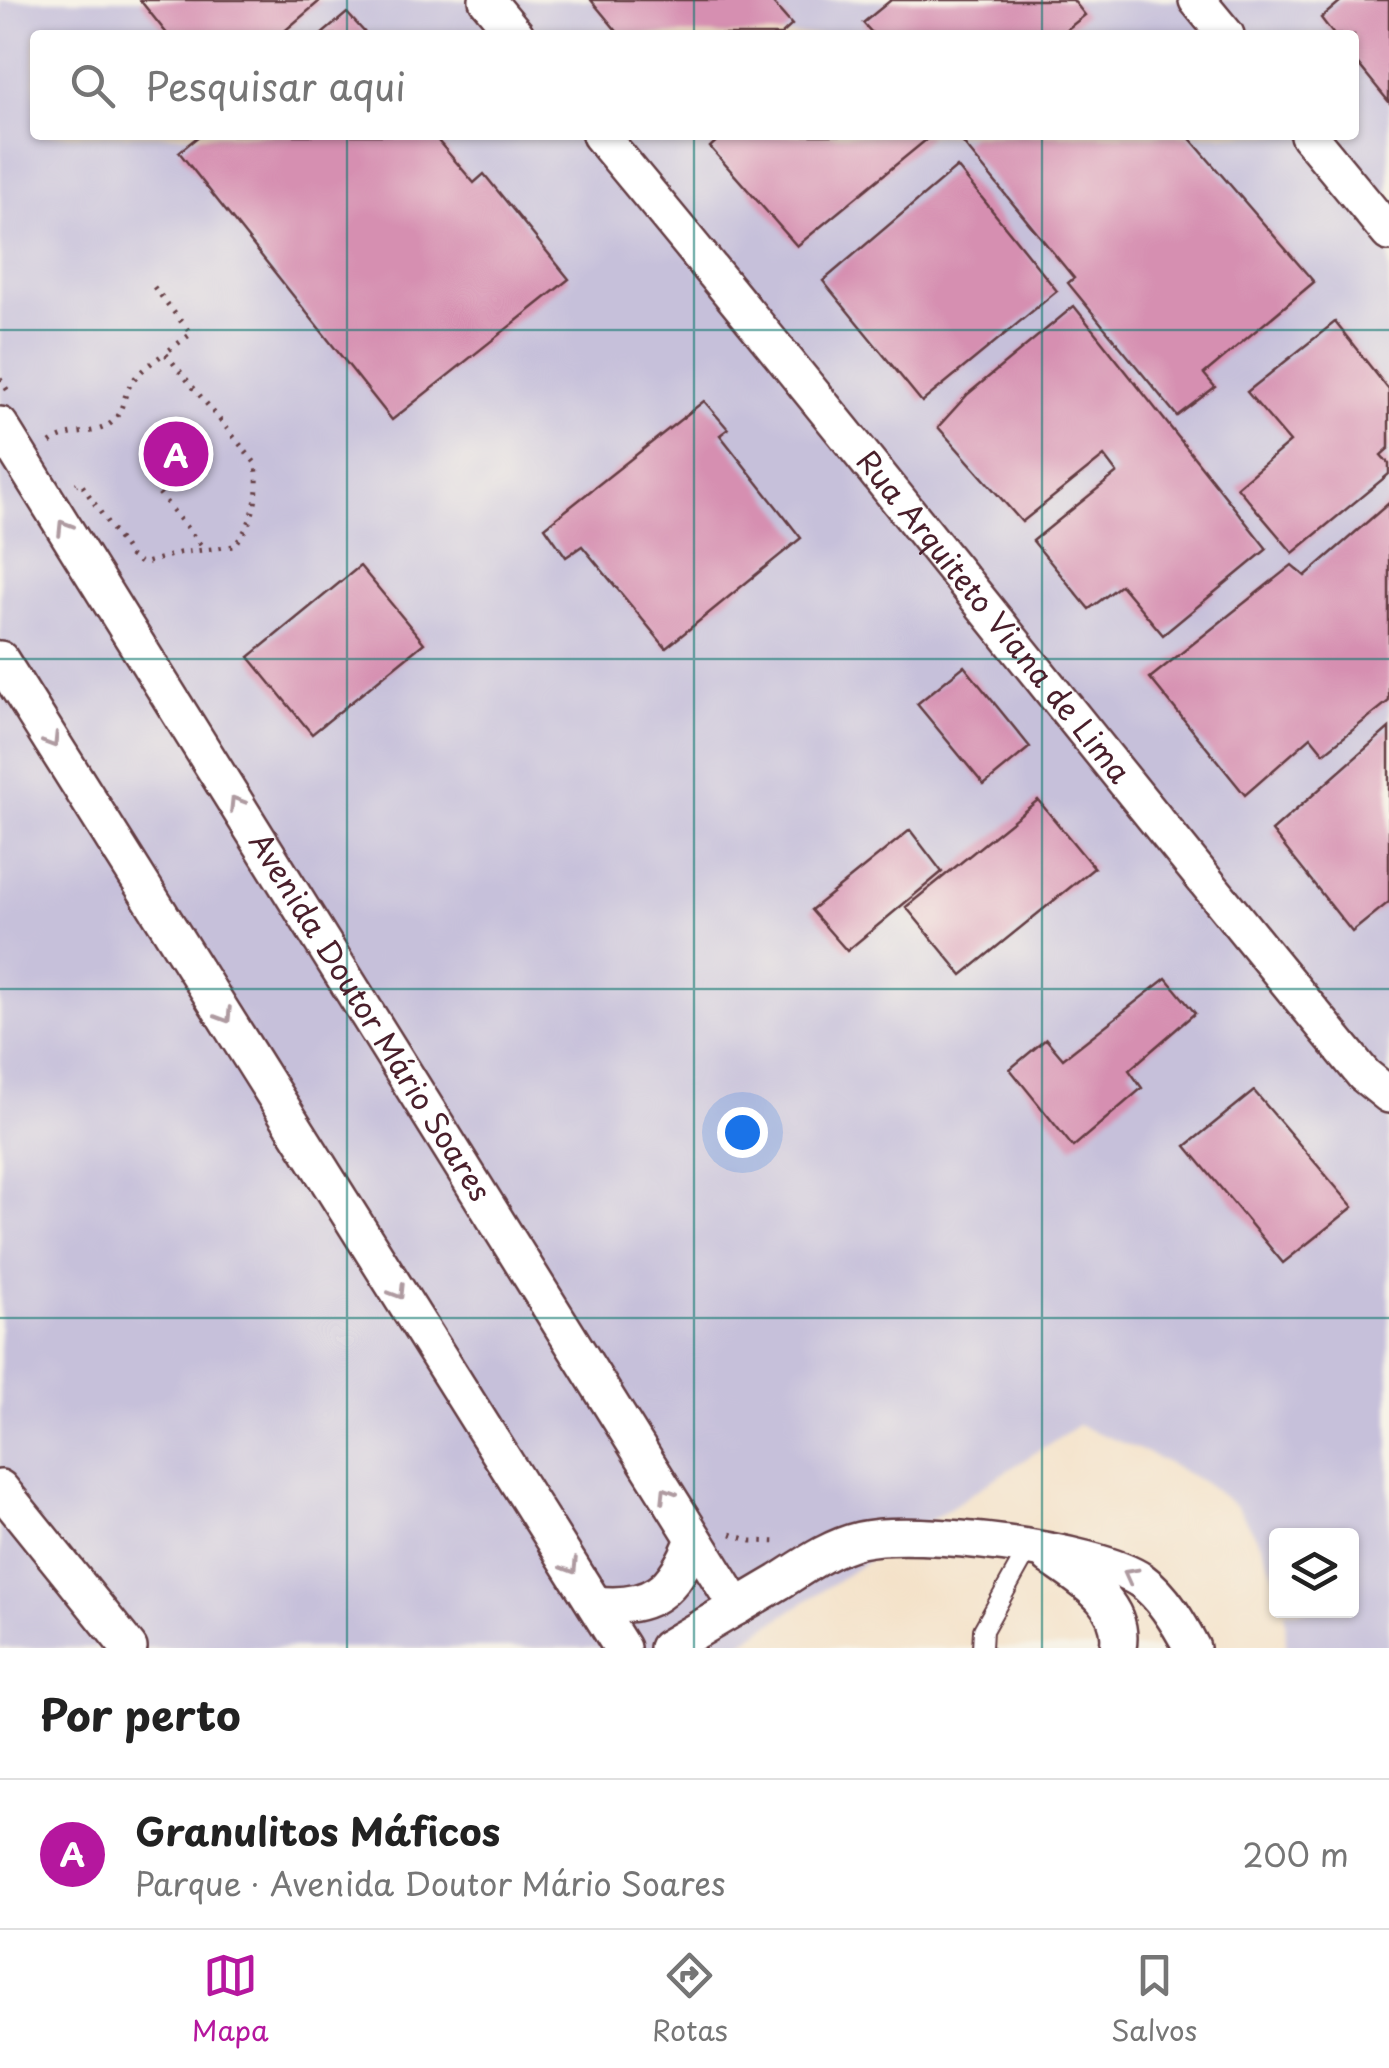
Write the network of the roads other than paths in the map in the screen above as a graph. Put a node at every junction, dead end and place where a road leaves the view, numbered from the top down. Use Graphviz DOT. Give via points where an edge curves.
graph roads {
  1 [pos="487,0"];
  2 [pos="1197,0"];
  3 [pos="512,30"];
  4 [pos="1222,30"];
  5 [pos="604,140"];
  6 [pos="1312,140"];
  7 [pos="1389,232"];
  8 [pos="9,416"];
  9 [pos="0,659"];
  10 [pos="1389,1095"];
  11 [pos="0,1488"];
  12 [pos="706,1532"];
  13 [pos="1032,1548"];
  14 [pos="595,1604"];
  15 [pos="737,1607"];
  16 [pos="129,1648"];
  17 [pos="622,1648"];
  18 [pos="667,1648"];
  19 [pos="982,1648"];
  20 [pos="1118,1648"];
  21 [pos="1192,1648"];
  1 -- 3 [label="street"];
  2 -- 4 [label="street"];
  5 -- 10 [label="street, Rua Arquiteto Viana de Lima" via="1151,817 1364,1075"];
  6 -- 7 [label="street"];
  12 -- 8 [label="street, Avenida Doutor Mário Soares, one-way"];
  9 -- 14 [label="street, one-way"];
  11 -- 16 [label="street"];
  12 -- 14 [label="street" via="668,1588 646,1602"];
  12 -- 15 [label="street, Avenida Doutor Mário Soares"];
  13 -- 15 [label="street" via="910,1536 859,1540 828,1551"];
  13 -- 19 [label="lane" via="983,1630"];
  13 -- 20 [label="street" via="1097,1590 1120,1628"];
  21 -- 13 [label="street, one-way" via="1157,1595 1132,1575 1104,1562"];
  14 -- 17 [label="street"];
  15 -- 18 [label="street"];
}
